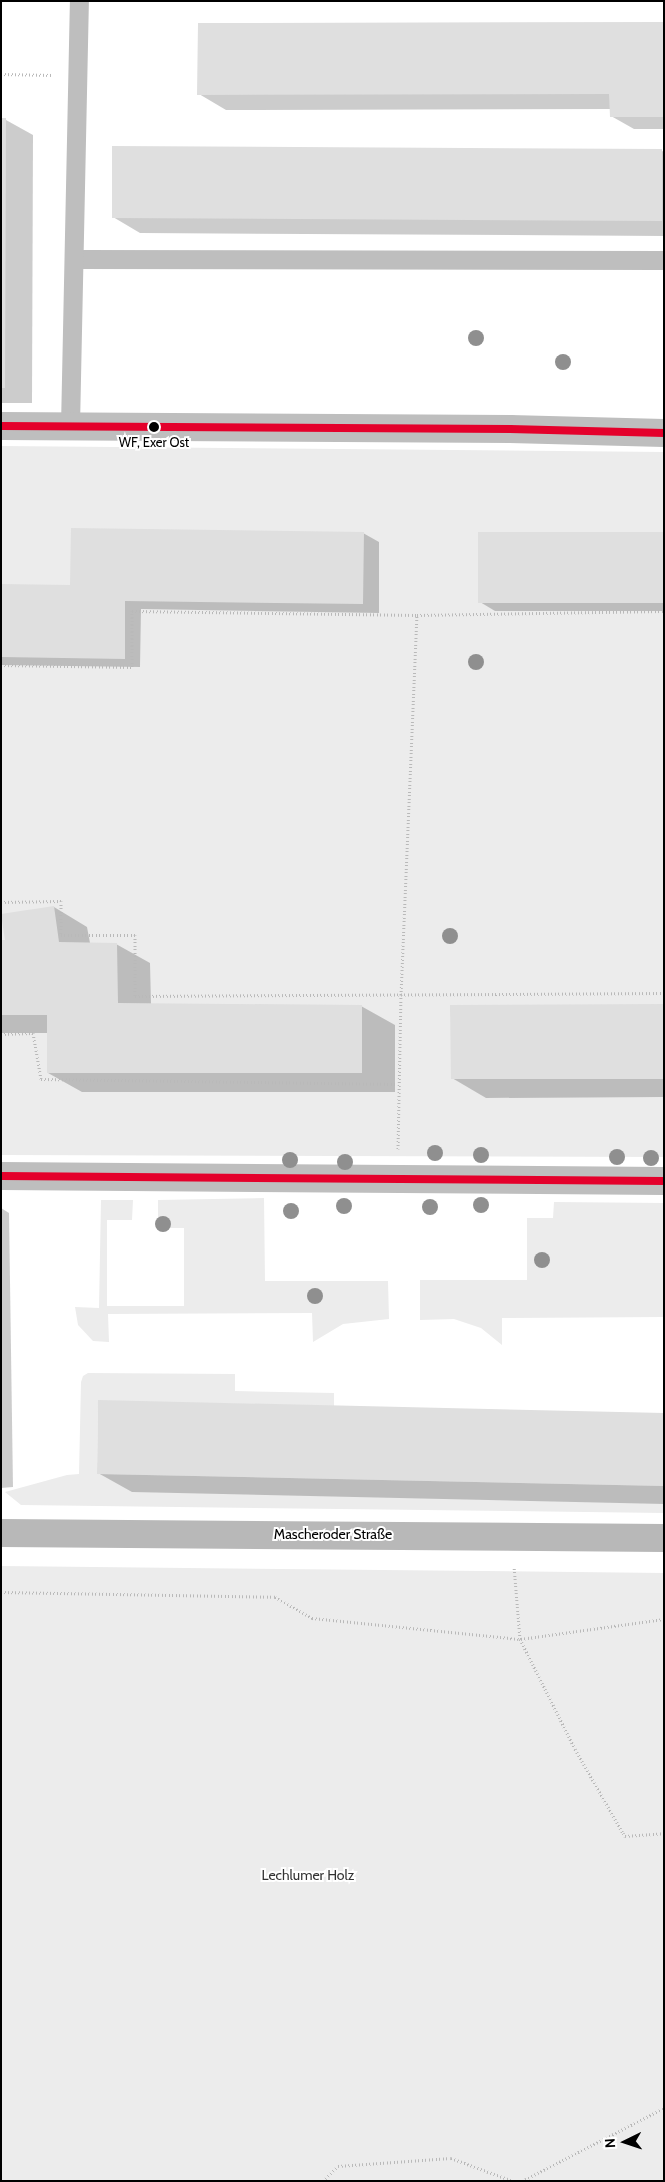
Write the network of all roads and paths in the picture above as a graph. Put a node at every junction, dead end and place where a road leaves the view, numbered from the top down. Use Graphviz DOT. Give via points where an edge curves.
graph roads {
  1 [pos="80,1"];
  2 [pos="1,74"];
  3 [pos="79,76"];
  4 [pos="75,259"];
  5 [pos="664,260"];
  6 [pos="1,426"];
  7 [pos="70,426"];
  8 [pos="664,433"];
  9 [pos="664,611"];
  10 [pos="417,615"];
  11 [pos="1,665"];
  12 [pos="1,902"];
  13 [pos="664,993"];
  14 [pos="401,995"];
  15 [pos="1,1034"];
  16 [pos="398,1084"];
  17 [pos="1,1176"];
  18 [pos="398,1180"];
  19 [pos="664,1181"];
  20 [pos="1,1533"];
  21 [pos="513,1535"];
  22 [pos="664,1538"];
  23 [pos="1,1592"];
  24 [pos="664,1619"];
  25 [pos="520,1639"];
  26 [pos="664,1833"];
  27 [pos="664,2108"];
  28 [pos="323,2181"];
  29 [pos="513,2181"];
  30 [pos="522,2181"];
  1 -- 3 [label="lane"];
  2 -- 3 [label="path"];
  3 -- 4 [label="lane"];
  4 -- 5 [label="lane"];
  4 -- 7 [label="lane"];
  6 -- 7 [label="street"];
  7 -- 8 [label="street"];
  9 -- 10 [label="path"];
  10 -- 11 [label="path" via="132,612 132,667"];
  10 -- 14 [label="path"];
  12 -- 14 [label="path" via="61,901 61,935 135,935 135,996"];
  13 -- 14 [label="path"];
  14 -- 16 [label="path"];
  15 -- 16 [label="path" via="34,1033 41,1079"];
  16 -- 18 [label="path"];
  17 -- 18 [label="street"];
  18 -- 19 [label="street"];
  20 -- 21 [label="main road, Mascheroder Straße"];
  21 -- 22 [label="main road, Mascheroder Straße"];
  21 -- 25 [label="path"];
  23 -- 25 [label="path" via="275,1597 312,1618"];
  24 -- 25 [label="path"];
  25 -- 26 [label="path" via="575,1749 625,1836"];
  27 -- 30 [label="path"];
  28 -- 29 [label="path" via="338,2166 451,2158"];
}
